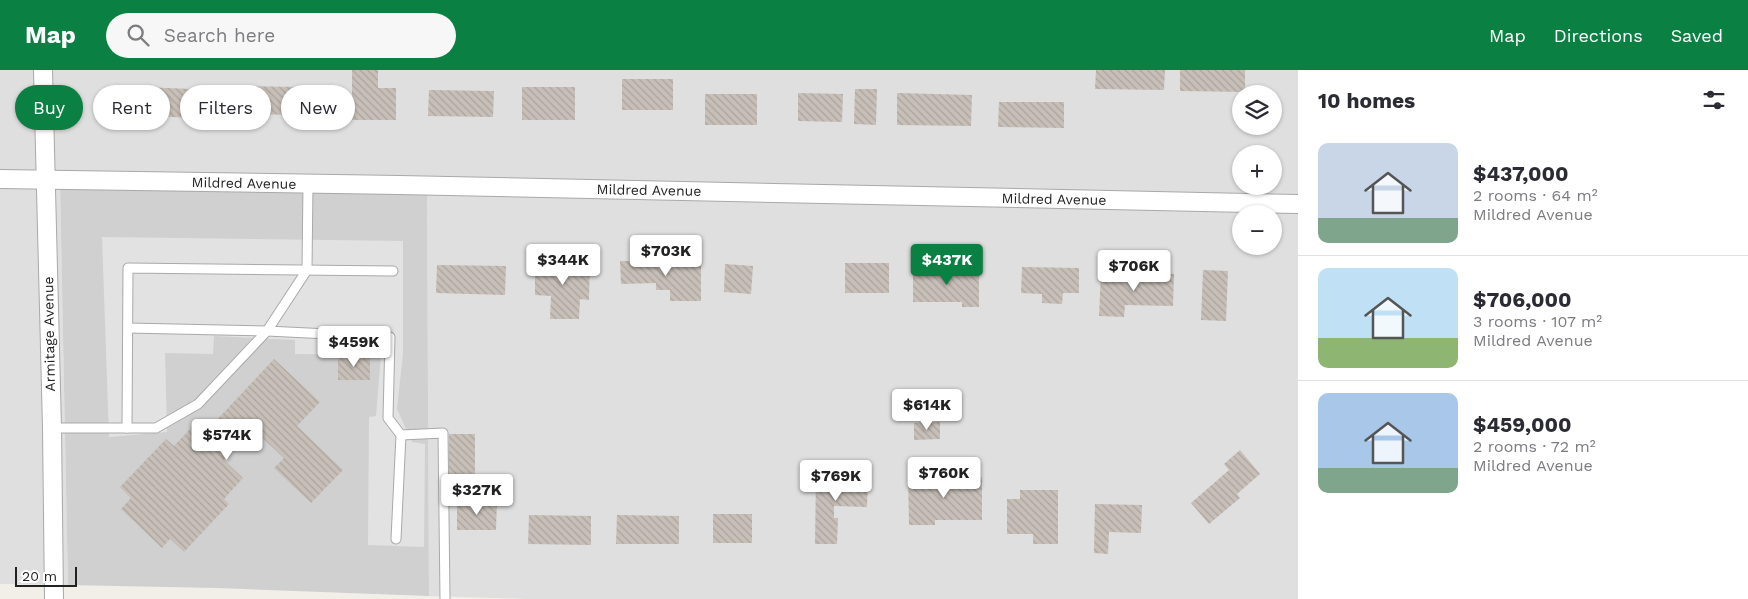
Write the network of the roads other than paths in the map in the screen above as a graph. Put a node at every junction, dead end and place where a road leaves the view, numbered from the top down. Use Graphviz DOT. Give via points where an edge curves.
graph roads {
  1 [pos="43,70"];
  2 [pos="0,179"];
  3 [pos="45,180"];
  4 [pos="308,184"];
  5 [pos="1298,204"];
  6 [pos="308,270"];
  7 [pos="393,271"];
  8 [pos="128,328"];
  9 [pos="267,331"];
  10 [pos="52,428"];
  11 [pos="127,428"];
  12 [pos="401,435"];
  13 [pos="396,539"];
  14 [pos="54,599"];
  15 [pos="445,599"];
  1 -- 3 [label="street, Armitage Avenue"];
  2 -- 3 [label="street, Mildred Avenue"];
  3 -- 4 [label="street, Mildred Avenue"];
  3 -- 10 [label="street, Armitage Avenue"];
  4 -- 5 [label="street, Mildred Avenue"];
  4 -- 6 [label="lane"];
  6 -- 7 [label="lane"];
  6 -- 8 [label="lane" via="128,268"];
  6 -- 9 [label="lane"];
  8 -- 9 [label="lane"];
  8 -- 11 [label="lane"];
  9 -- 11 [label="lane" via="198,404 156,428"];
  9 -- 12 [label="lane" via="390,337 388,418"];
  10 -- 11 [label="lane"];
  10 -- 14 [label="street, Armitage Avenue"];
  12 -- 13 [label="lane"];
  12 -- 15 [label="lane" via="444,433"];
}
